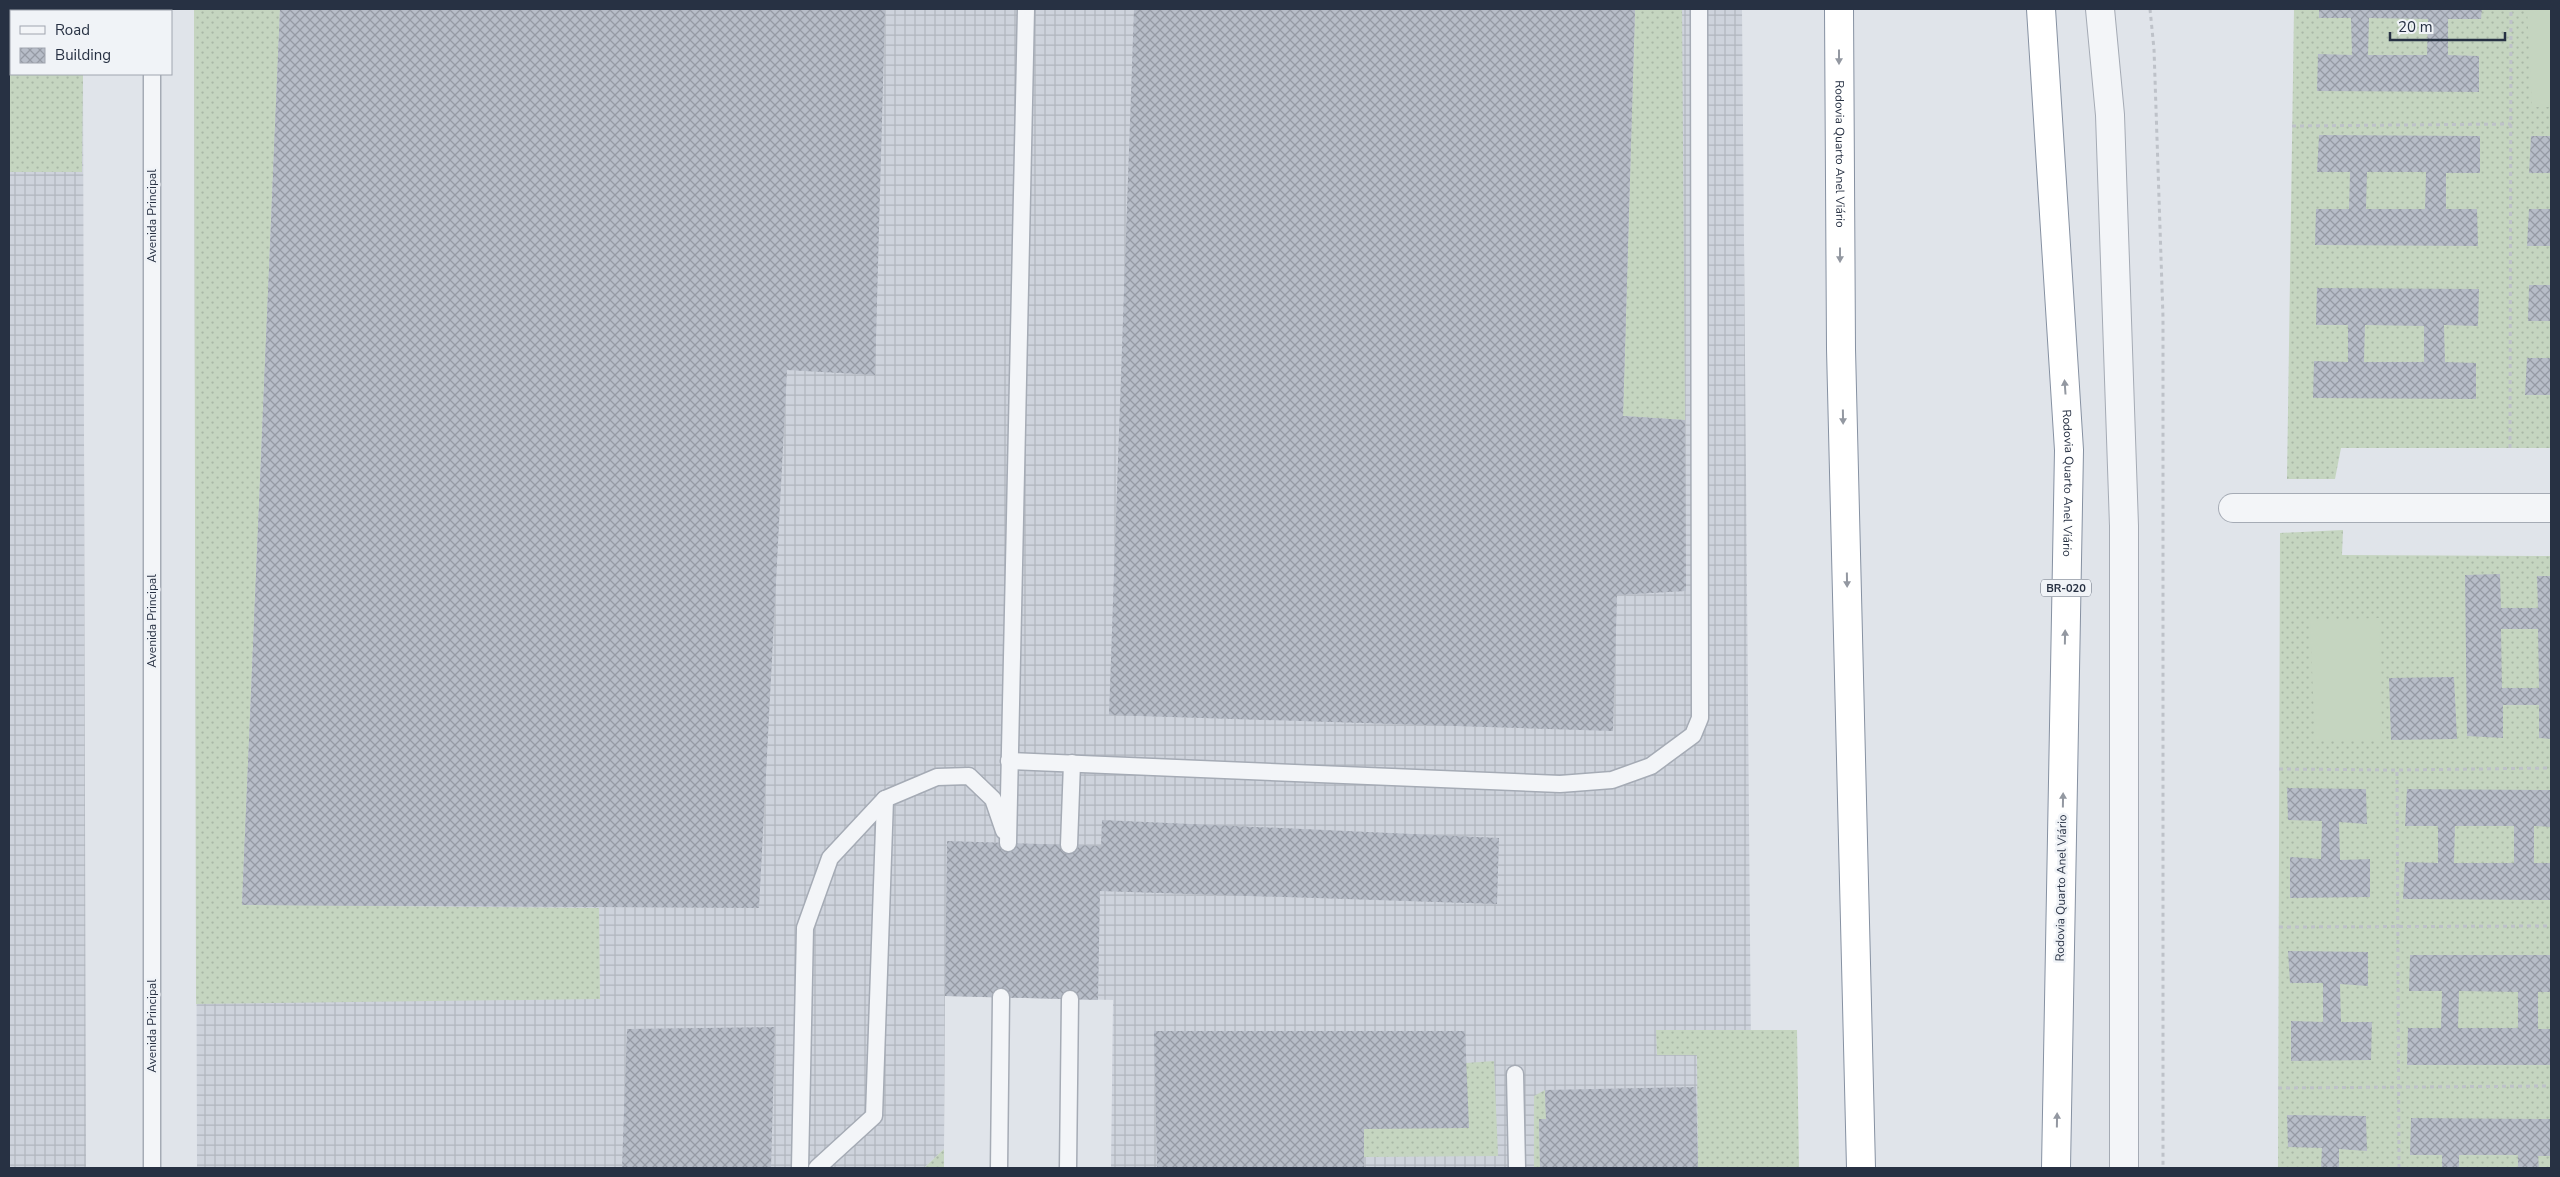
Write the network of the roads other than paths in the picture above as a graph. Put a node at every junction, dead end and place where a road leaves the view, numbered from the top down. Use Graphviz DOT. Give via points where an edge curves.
graph roads {
  1 [pos="1026,9"];
  2 [pos="1699,9"];
  3 [pos="1839,9"];
  4 [pos="2041,9"];
  5 [pos="2100,9"];
  6 [pos="152,75"];
  7 [pos="2233,508"];
  8 [pos="2551,508"];
  9 [pos="1009,761"];
  10 [pos="1072,762"];
  11 [pos="885,799"];
  12 [pos="1069,845"];
  13 [pos="1001,997"];
  14 [pos="1070,999"];
  15 [pos="1515,1074"];
  16 [pos="152,1168"];
  17 [pos="800,1168"];
  18 [pos="816,1168"];
  19 [pos="999,1168"];
  20 [pos="1068,1168"];
  21 [pos="1517,1168"];
  22 [pos="1861,1168"];
  23 [pos="2056,1168"];
  24 [pos="2124,1168"];
  1 -- 9 [label="lane"];
  2 -- 10 [label="lane" via="1700,718 1693,735 1651,766 1612,780 1560,784"];
  3 -- 22 [label="highway, Rodovia Quarto Anel Viário, one-way" via="1841,349"];
  23 -- 4 [label="highway, Rodovia Quarto Anel Viário / BR-020, one-way" via="2069,450"];
  5 -- 24 [label="street" via="2110,115 2124,526"];
  6 -- 16 [label="lane, Avenida Principal"];
  7 -- 8 [label="street"];
  9 -- 10 [label="lane"];
  9 -- 11 [label="lane" via="1008,843 993,799 969,776 937,777"];
  10 -- 12 [label="lane"];
  11 -- 17 [label="lane" via="830,858 806,928"];
  11 -- 18 [label="lane" via="874,1116"];
  13 -- 19 [label="lane"];
  14 -- 20 [label="lane"];
  15 -- 21 [label="lane"];
}
